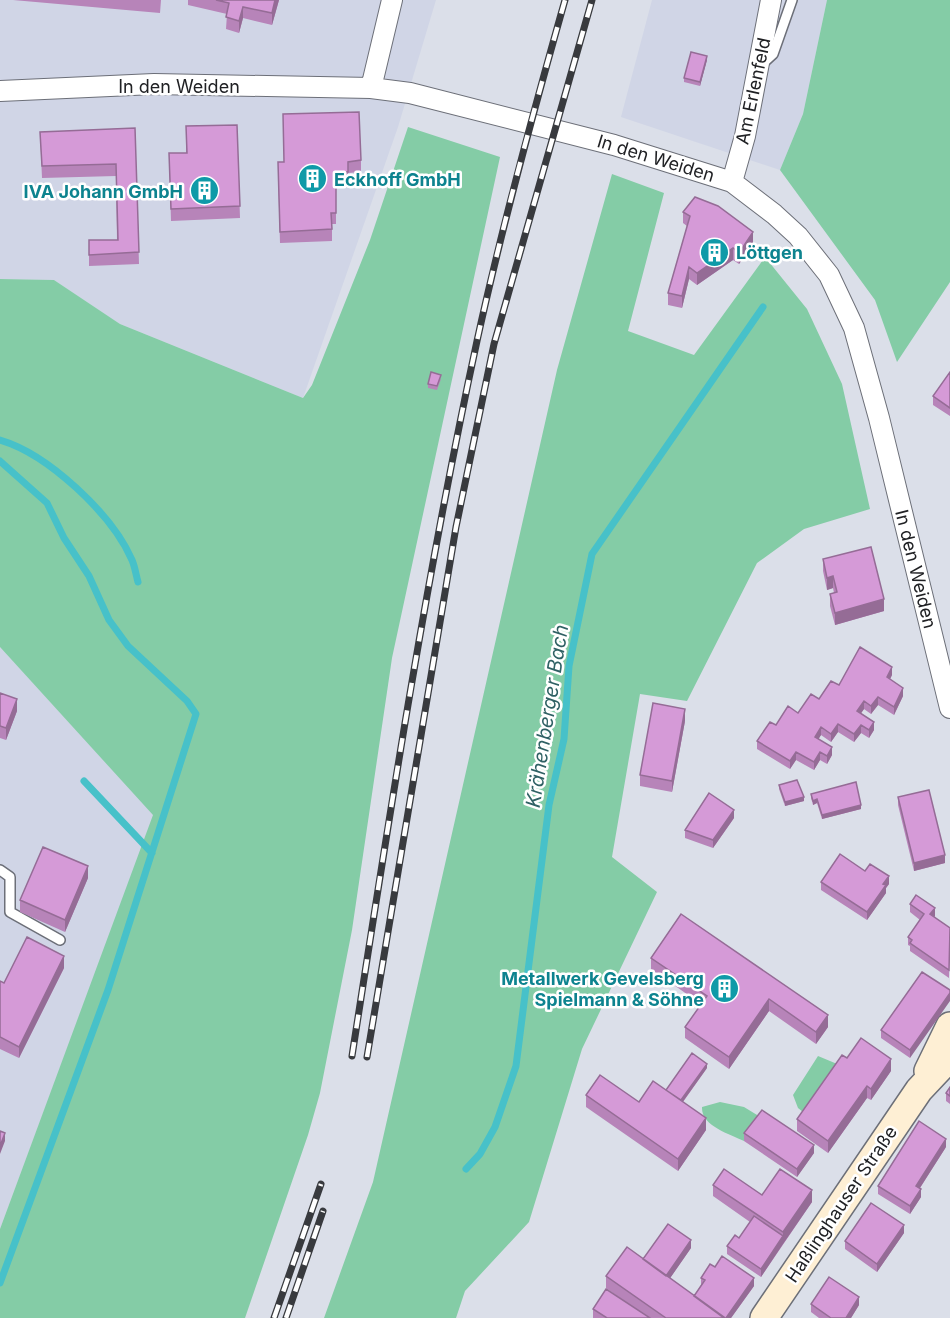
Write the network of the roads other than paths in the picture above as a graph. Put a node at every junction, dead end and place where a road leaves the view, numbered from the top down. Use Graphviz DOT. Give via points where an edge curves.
graph roads {
  1 [pos="392,0"];
  2 [pos="771,0"];
  3 [pos="792,0"];
  4 [pos="758,68"];
  5 [pos="370,88"];
  6 [pos="0,91"];
  7 [pos="732,182"];
  8 [pos="950,708"];
  9 [pos="0,870"];
  10 [pos="60,940"];
  11 [pos="950,1026"];
  12 [pos="950,1057"];
  13 [pos="919,1090"];
  14 [pos="764,1318"];
  1 -- 5 [label="street"];
  2 -- 4 [label="street, Am Erlenfeld"];
  3 -- 4 [label="lane" via="773,54"];
  4 -- 7 [label="street, Am Erlenfeld"];
  5 -- 6 [label="street, In den Weiden" via="154,84"];
  5 -- 7 [label="street, In den Weiden" via="410,93 542,125"];
  7 -- 8 [label="street, In den Weiden" via="798,236 829,275 855,328"];
  9 -- 10 [label="lane" via="10,877 10,912"];
  11 -- 13 [label="main road, Haßlinghauser Straße"];
  12 -- 13 [label="main road, Haßlinghauser Straße"];
  13 -- 14 [label="main road, Haßlinghauser Straße"];
}
